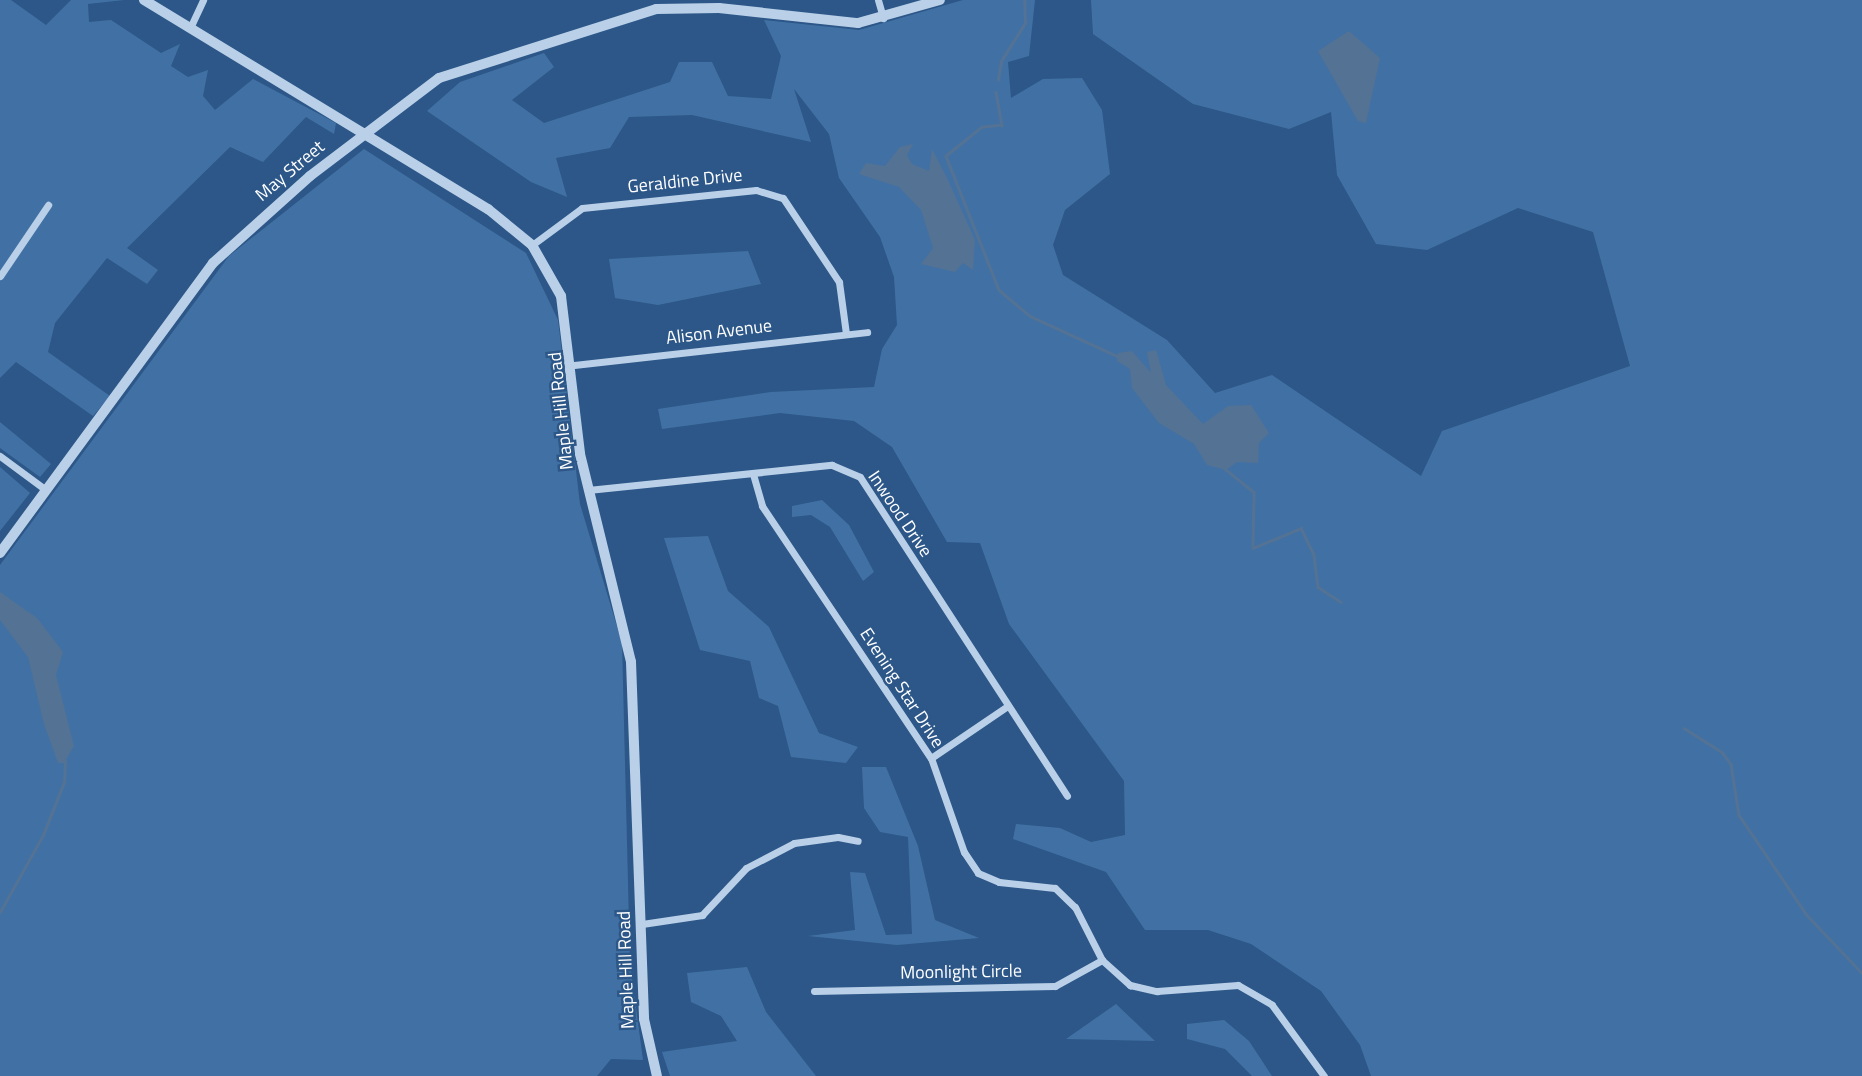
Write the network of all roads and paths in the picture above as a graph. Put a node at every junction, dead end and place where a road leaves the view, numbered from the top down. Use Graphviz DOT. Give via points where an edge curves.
graph roads {
  1 [pos="144,0"];
  2 [pos="203,0"];
  3 [pos="878,0"];
  4 [pos="940,0"];
  5 [pos="883,19"];
  6 [pos="190,29"];
  7 [pos="365,134"];
  8 [pos="48,205"];
  9 [pos="532,246"];
  10 [pos="0,276"];
  11 [pos="867,332"];
  12 [pos="846,334"];
  13 [pos="574,365"];
  14 [pos="0,456"];
  15 [pos="753,474"];
  16 [pos="46,490"];
  17 [pos="588,490"];
  18 [pos="0,553"];
  19 [pos="1006,707"];
  20 [pos="931,758"];
  21 [pos="1067,796"];
  22 [pos="858,841"];
  23 [pos="642,924"];
  24 [pos="1102,960"];
  25 [pos="814,991"];
  26 [pos="657,1076"];
  27 [pos="1324,1076"];
  1 -- 6 [label="street, Maple Hill Road"];
  2 -- 6 [label="street"];
  3 -- 5 [label="street"];
  4 -- 5 [label="street, May Street"];
  5 -- 7 [label="street, May Street" via="846,23 732,10 656,9 475,62 439,78"];
  6 -- 7 [label="street, Maple Hill Road"];
  7 -- 9 [label="street, Maple Hill Road" via="488,209"];
  7 -- 16 [label="street, May Street" via="213,262"];
  8 -- 10 [label="street"];
  9 -- 12 [label="street, Geraldine Drive" via="582,208 756,190 783,198 839,282"];
  9 -- 13 [label="street, Maple Hill Road" via="561,296"];
  11 -- 12 [label="street, Alison Avenue"];
  12 -- 13 [label="street, Alison Avenue"];
  13 -- 17 [label="street, Maple Hill Road"];
  14 -- 16 [label="street"];
  15 -- 17 [label="street, Inwood Drive"];
  15 -- 19 [label="street, Inwood Drive" via="832,465 860,477"];
  15 -- 20 [label="street, Evening Star Drive" via="762,506"];
  16 -- 18 [label="street, May Street"];
  17 -- 23 [label="street, Maple Hill Road" via="631,662"];
  19 -- 20 [label="street"];
  19 -- 21 [label="street, Inwood Drive"];
  20 -- 24 [label="street, Evening Star Drive" via="964,852 978,873 999,883 1055,888 1075,907"];
  22 -- 23 [label="street" via="838,837 794,843 746,868 702,915"];
  23 -- 26 [label="street, Maple Hill Road" via="646,1046"];
  24 -- 25 [label="street, Moonlight Circle" via="1055,986"];
  24 -- 27 [label="street, Evening Star Drive" via="1129,985 1157,991 1238,985 1272,1005"];
}
